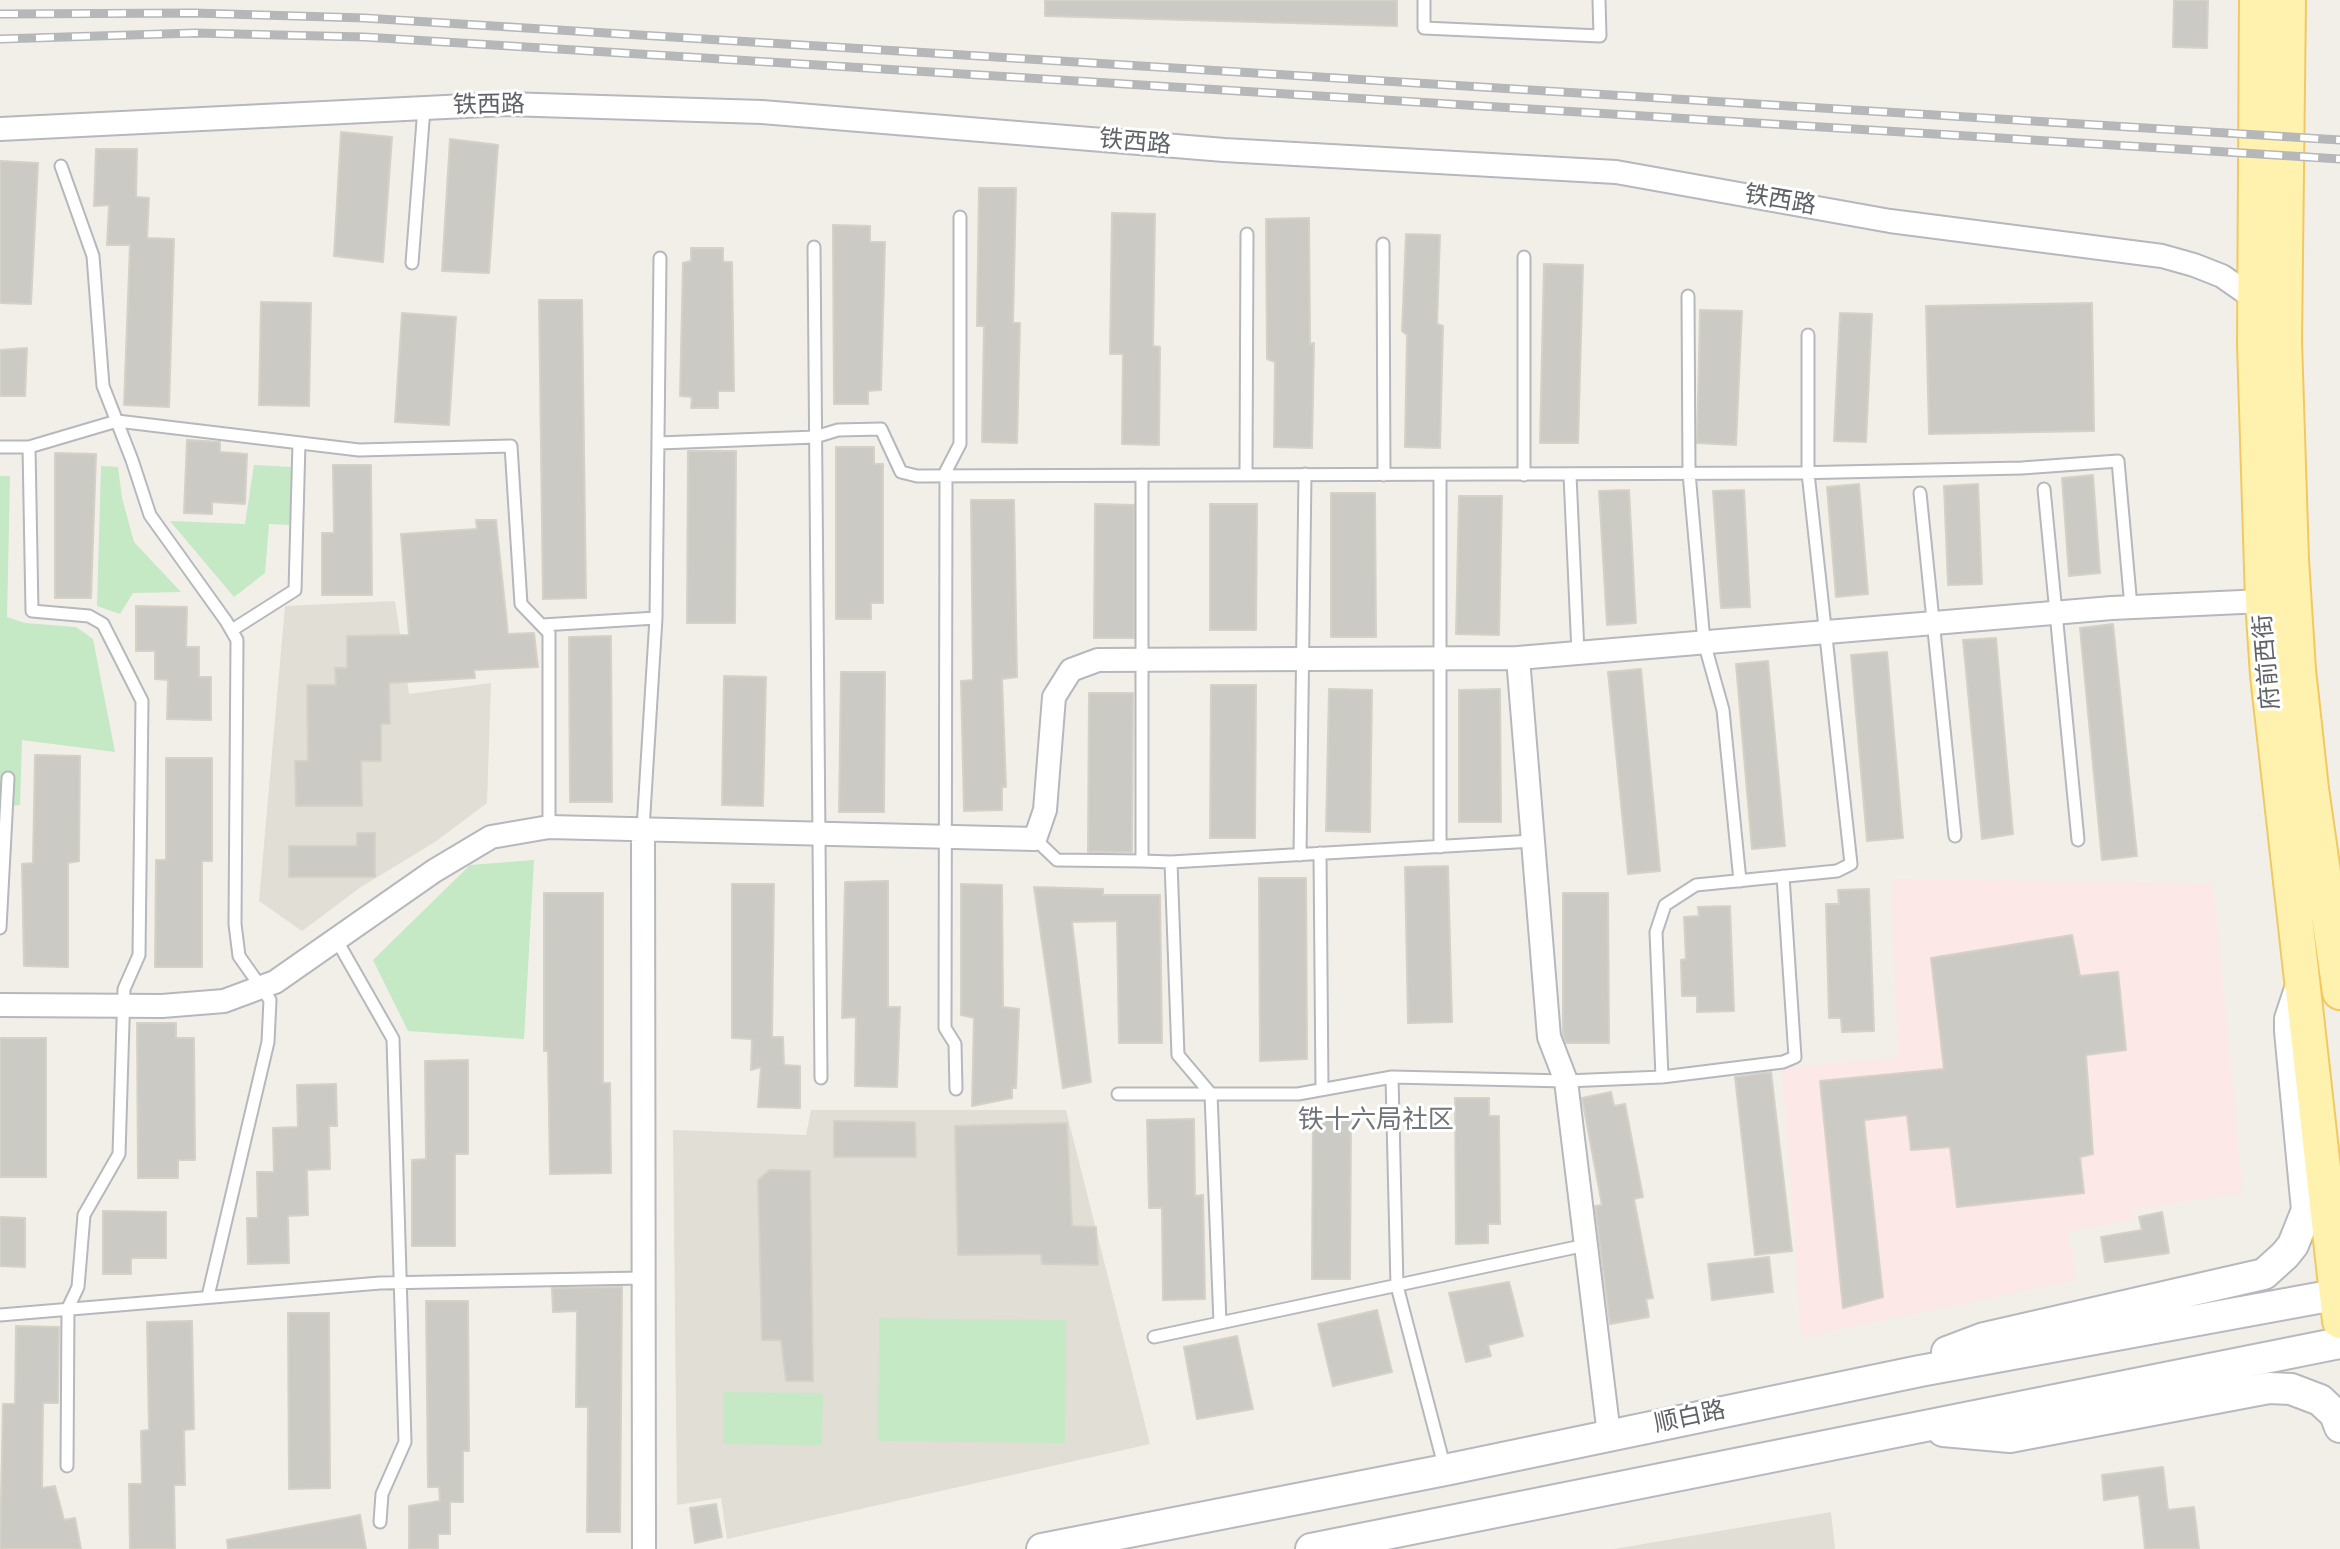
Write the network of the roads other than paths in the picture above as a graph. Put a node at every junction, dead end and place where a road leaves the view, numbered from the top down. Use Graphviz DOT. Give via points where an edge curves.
graph roads {
  1 [pos="1424,0"];
  2 [pos="1599,0"];
  3 [pos="2257,0"];
  4 [pos="2288,0"];
  5 [pos="424,108"];
  6 [pos="0,129"];
  7 [pos="61,166"];
  8 [pos="960,217"];
  9 [pos="1247,234"];
  10 [pos="1383,244"];
  11 [pos="814,247"];
  12 [pos="1524,257"];
  13 [pos="660,258"];
  14 [pos="412,263"];
  15 [pos="1688,296"];
  16 [pos="2255,299"];
  17 [pos="1808,335"];
  18 [pos="117,421"];
  19 [pos="815,437"];
  20 [pos="299,443"];
  21 [pos="659,443"];
  22 [pos="0,447"];
  23 [pos="29,447"];
  24 [pos="1689,473"];
  25 [pos="1808,473"];
  26 [pos="1246,474"];
  27 [pos="1305,474"];
  28 [pos="1142,475"];
  29 [pos="1384,475"];
  30 [pos="1440,475"];
  31 [pos="1524,475"];
  32 [pos="1570,475"];
  33 [pos="946,476"];
  34 [pos="2044,489"];
  35 [pos="1920,493"];
  36 [pos="2263,601"];
  37 [pos="2131,607"];
  38 [pos="2055,613"];
  39 [pos="656,618"];
  40 [pos="1934,623"];
  41 [pos="542,625"];
  42 [pos="232,630"];
  43 [pos="1823,632"];
  44 [pos="1704,642"];
  45 [pos="1578,653"];
  46 [pos="1440,658"];
  47 [pos="1518,658"];
  48 [pos="1302,659"];
  49 [pos="1142,660"];
  50 [pos="8,778"];
  51 [pos="549,827"];
  52 [pos="643,829"];
  53 [pos="819,833"];
  54 [pos="1955,836"];
  55 [pos="945,837"];
  56 [pos="1035,839"];
  57 [pos="2078,840"];
  58 [pos="1533,841"];
  59 [pos="1440,847"];
  60 [pos="1320,853"];
  61 [pos="1300,855"];
  62 [pos="1142,861"];
  63 [pos="1171,862"];
  64 [pos="1783,876"];
  65 [pos="1740,881"];
  66 [pos="2336,924"];
  67 [pos="0,928"];
  68 [pos="336,939"];
  69 [pos="2303,980"];
  70 [pos="2339,981"];
  71 [pos="261,987"];
  72 [pos="0,1005"];
  73 [pos="124,1006"];
  74 [pos="1392,1077"];
  75 [pos="1662,1077"];
  76 [pos="821,1078"];
  77 [pos="1566,1081"];
  78 [pos="956,1089"];
  79 [pos="1322,1089"];
  80 [pos="1118,1094"];
  81 [pos="1211,1094"];
  82 [pos="1586,1245"];
  83 [pos="642,1278"];
  84 [pos="400,1282"];
  85 [pos="1397,1286"];
  86 [pos="208,1296"];
  87 [pos="68,1308"];
  88 [pos="2339,1308"];
  89 [pos="0,1315"];
  90 [pos="1220,1323"];
  91 [pos="1154,1337"];
  92 [pos="2340,1343"];
  93 [pos="1920,1371"];
  94 [pos="1921,1427"];
  95 [pos="2340,1427"];
  96 [pos="1609,1435"];
  97 [pos="67,1466"];
  98 [pos="1445,1470"];
  99 [pos="380,1522"];
  100 [pos="1376,1543"];
  101 [pos="644,1549"];
  102 [pos="1042,1549"];
  103 [pos="1311,1549"];
  1 -- 2 [label="lane" via="1424,28 1600,36"];
  3 -- 16 [label="main road, 府前西街"];
  4 -- 66 [label="main road, 府前西街" via="2284,341 2290,544 2311,789"];
  5 -- 6 [label="street, 铁西路"];
  5 -- 14 [label="lane"];
  5 -- 16 [label="street, 铁西路" via="506,104 762,112 1224,150 1616,172 1890,221 2162,256 2222,276"];
  7 -- 18 [label="lane" via="93,256 103,386"];
  8 -- 33 [label="lane" via="960,444"];
  9 -- 26 [label="lane"];
  10 -- 29 [label="lane"];
  11 -- 19 [label="lane"];
  12 -- 31 [label="lane"];
  13 -- 21 [label="lane"];
  15 -- 24 [label="lane"];
  16 -- 36 [label="main road, 府前西街"];
  17 -- 25 [label="lane"];
  18 -- 20 [label="lane"];
  18 -- 23 [label="lane"];
  18 -- 42 [label="lane" via="150,515"];
  19 -- 21 [label="lane"];
  19 -- 33 [label="lane" via="838,430 881,429 901,472"];
  19 -- 53 [label="lane"];
  20 -- 41 [label="lane" via="359,450 511,446 521,604"];
  20 -- 42 [label="lane" via="295,590"];
  21 -- 39 [label="lane"];
  22 -- 23 [label="lane"];
  23 -- 73 [label="lane" via="32,611 89,616 103,624 142,701 139,955 124,989"];
  24 -- 25 [label="lane"];
  24 -- 32 [label="lane"];
  24 -- 44 [label="lane"];
  25 -- 37 [label="lane" via="2118,461"];
  25 -- 43 [label="lane"];
  26 -- 27 [label="lane"];
  26 -- 28 [label="lane"];
  27 -- 29 [label="lane"];
  27 -- 48 [label="lane"];
  28 -- 33 [label="lane"];
  28 -- 49 [label="lane"];
  29 -- 30 [label="lane"];
  30 -- 31 [label="lane"];
  30 -- 46 [label="lane"];
  31 -- 32 [label="lane"];
  32 -- 45 [label="lane"];
  33 -- 55 [label="lane"];
  34 -- 38 [label="lane"];
  35 -- 40 [label="lane"];
  36 -- 37 [label="street"];
  36 -- 69 [label="main road, 府前西街"];
  37 -- 38 [label="street"];
  38 -- 40 [label="street"];
  38 -- 57 [label="lane"];
  39 -- 41 [label="lane"];
  39 -- 52 [label="lane"];
  40 -- 43 [label="street"];
  40 -- 54 [label="lane"];
  41 -- 51 [label="lane" via="549,633"];
  42 -- 71 [label="lane" via="237,640 235,924 239,956"];
  43 -- 44 [label="street"];
  43 -- 64 [label="lane" via="1851,864 1837,871"];
  44 -- 45 [label="street"];
  44 -- 65 [label="lane" via="1723,710"];
  45 -- 47 [label="street"];
  46 -- 47 [label="street"];
  46 -- 48 [label="street"];
  46 -- 59 [label="lane"];
  47 -- 58 [label="street"];
  48 -- 49 [label="street"];
  48 -- 61 [label="lane"];
  49 -- 56 [label="street" via="1098,660 1071,670 1054,697 1045,810"];
  49 -- 62 [label="lane"];
  50 -- 67 [label="lane"];
  51 -- 52 [label="street"];
  51 -- 68 [label="street" via="491,837"];
  52 -- 53 [label="street"];
  52 -- 83 [label="street"];
  53 -- 55 [label="street"];
  53 -- 76 [label="lane"];
  55 -- 56 [label="street"];
  55 -- 78 [label="lane" via="945,1028 955,1044"];
  56 -- 62 [label="lane" via="1057,860"];
  58 -- 59 [label="lane"];
  58 -- 77 [label="street" via="1549,1037"];
  59 -- 60 [label="lane"];
  60 -- 61 [label="lane"];
  60 -- 79 [label="lane"];
  61 -- 63 [label="lane"];
  62 -- 63 [label="lane"];
  63 -- 81 [label="lane" via="1178,1055"];
  64 -- 65 [label="lane"];
  64 -- 75 [label="lane" via="1795,1057"];
  65 -- 75 [label="lane" via="1696,885 1665,905 1656,932"];
  66 -- 70 [label="main road, 府前西街"];
  68 -- 71 [label="street"];
  68 -- 84 [label="lane" via="393,1039"];
  69 -- 88 [label="main road, 府前西街"];
  69 -- 93 [label="main road" via="2290,1031 2307,1210 2285,1255 2264,1274 1984,1338 1943,1354"];
  71 -- 73 [label="street" via="224,1001"];
  71 -- 86 [label="lane" via="270,1000 268,1042"];
  72 -- 73 [label="street"];
  73 -- 87 [label="lane" via="119,1154 84,1215 78,1287"];
  74 -- 77 [label="lane"];
  74 -- 79 [label="lane"];
  74 -- 85 [label="lane"];
  75 -- 77 [label="lane"];
  77 -- 82 [label="street"];
  79 -- 81 [label="lane"];
  80 -- 81 [label="lane"];
  81 -- 90 [label="lane"];
  82 -- 85 [label="lane"];
  82 -- 96 [label="street"];
  83 -- 84 [label="lane"];
  83 -- 101 [label="street"];
  84 -- 86 [label="lane"];
  84 -- 99 [label="lane" via="405,1442 382,1494"];
  85 -- 90 [label="lane"];
  85 -- 98 [label="lane"];
  86 -- 87 [label="lane"];
  87 -- 89 [label="lane"];
  87 -- 97 [label="lane"];
  88 -- 93 [label="main road, 顺白路"];
  90 -- 91 [label="lane"];
  92 -- 94 [label="main road"];
  93 -- 96 [label="main road, 顺白路"];
  94 -- 95 [label="main road" via="2010,1437 2269,1388 2291,1389 2320,1400"];
  94 -- 100 [label="main road"];
  96 -- 98 [label="main road, 顺白路"];
  98 -- 102 [label="main road, 顺白路"];
  100 -- 103 [label="main road"];
}
